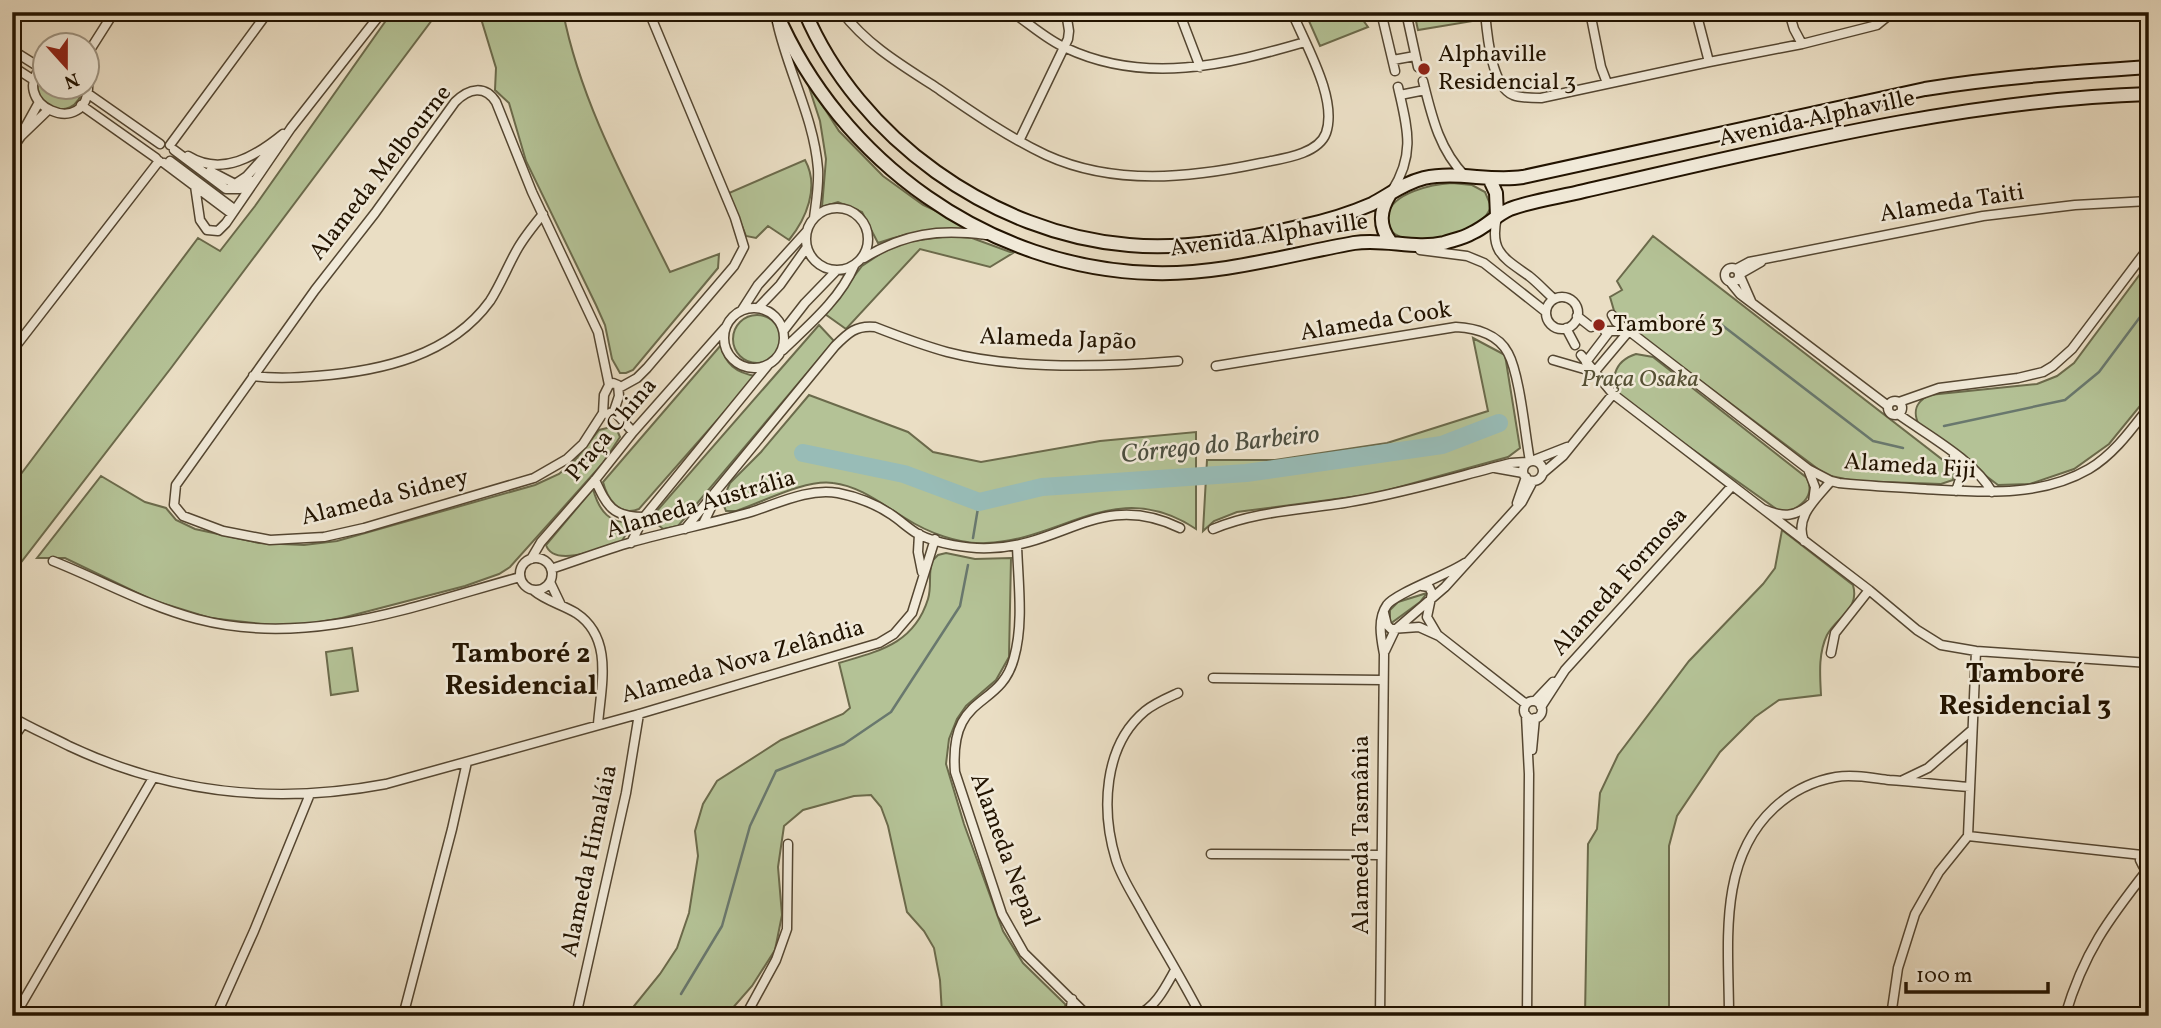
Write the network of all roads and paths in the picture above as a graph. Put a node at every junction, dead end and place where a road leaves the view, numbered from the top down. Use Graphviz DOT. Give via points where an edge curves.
graph roads {
  1 [pos="114,12"];
  2 [pos="268,12"];
  3 [pos="382,12"];
  4 [pos="649,12"];
  5 [pos="775,12"];
  6 [pos="805,12"];
  7 [pos="842,12"];
  8 [pos="1012,12"];
  9 [pos="1066,12"];
  10 [pos="1179,12"];
  11 [pos="1292,12"];
  12 [pos="1381,12"];
  13 [pos="1405,12"];
  14 [pos="1485,12"];
  15 [pos="1590,12"];
  16 [pos="1696,12"];
  17 [pos="1789,12"];
  18 [pos="1893,12"];
  19 [pos="99,32"];
  20 [pos="1305,42"];
  21 [pos="1802,44"];
  22 [pos="1064,48"];
  23 [pos="12,50"];
  24 [pos="1415,55"];
  25 [pos="32,60"];
  26 [pos="1393,60"];
  27 [pos="1709,62"];
  28 [pos="12,66"];
  29 [pos="1418,66"];
  30 [pos="1200,67"];
  31 [pos="2149,67"];
  32 [pos="1395,71"];
  33 [pos="32,79"];
  34 [pos="1607,83"];
  35 [pos="2149,94"];
  36 [pos="82,102"];
  37 [pos="101,102"];
  38 [pos="38,104"];
  39 [pos="81,105"];
  40 [pos="47,111"];
  41 [pos="291,128"];
  42 [pos="21,136"];
  43 [pos="1019,141"];
  44 [pos="169,147"];
  45 [pos="12,149"];
  46 [pos="193,159"];
  47 [pos="162,161"];
  48 [pos="1465,176"];
  49 [pos="1490,180"];
  50 [pos="195,186"];
  51 [pos="1392,191"];
  52 [pos="2149,201"];
  53 [pos="233,211"];
  54 [pos="543,214"];
  55 [pos="1497,216"];
  56 [pos="814,218"];
  57 [pos="807,230"];
  58 [pos="996,236"];
  59 [pos="1390,241"];
  60 [pos="807,247"];
  61 [pos="2149,247"];
  62 [pos="862,259"];
  63 [pos="854,266"];
  64 [pos="836,271"];
  65 [pos="1738,273"];
  66 [pos="1731,283"];
  67 [pos="1555,299"];
  68 [pos="1751,300"];
  69 [pos="758,307"];
  70 [pos="742,310"];
  71 [pos="1546,312"];
  72 [pos="1612,315"];
  73 [pos="1577,316"];
  74 [pos="1591,327"];
  75 [pos="725,328"];
  76 [pos="1566,328"];
  77 [pos="784,330"];
  78 [pos="1629,331"];
  79 [pos="1574,345"];
  80 [pos="12,351"];
  81 [pos="781,352"];
  82 [pos="1553,360"];
  83 [pos="1178,361"];
  84 [pos="768,365"];
  85 [pos="1216,366"];
  86 [pos="1594,370"];
  87 [pos="253,376"];
  88 [pos="608,385"];
  89 [pos="620,388"];
  90 [pos="1614,394"];
  91 [pos="1899,402"];
  92 [pos="1888,407"];
  93 [pos="2149,407"];
  94 [pos="614,411"];
  95 [pos="603,412"];
  96 [pos="1898,414"];
  97 [pos="633,432"];
  98 [pos="1573,444"];
  99 [pos="1953,454"];
  100 [pos="1530,462"];
  101 [pos="1495,468"];
  102 [pos="1808,469"];
  103 [pos="1543,473"];
  104 [pos="1528,477"];
  105 [pos="595,480"];
  106 [pos="1831,481"];
  107 [pos="176,485"];
  108 [pos="721,486"];
  109 [pos="1732,486"];
  110 [pos="1956,491"];
  111 [pos="1992,492"];
  112 [pos="1813,502"];
  113 [pos="1763,509"];
  114 [pos="644,517"];
  115 [pos="704,524"];
  116 [pos="1180,528"];
  117 [pos="1213,529"];
  118 [pos="684,530"];
  119 [pos="919,534"];
  120 [pos="935,539"];
  121 [pos="631,543"];
  122 [pos="1806,544"];
  123 [pos="1017,545"];
  124 [pos="531,559"];
  125 [pos="53,561"];
  126 [pos="1465,563"];
  127 [pos="551,569"];
  128 [pos="922,575"];
  129 [pos="520,577"];
  130 [pos="550,582"];
  131 [pos="1422,586"];
  132 [pos="533,590"];
  133 [pos="1869,590"];
  134 [pos="1431,599"];
  135 [pos="560,603"];
  136 [pos="1384,613"];
  137 [pos="1395,630"];
  138 [pos="1439,636"];
  139 [pos="1976,651"];
  140 [pos="1831,653"];
  141 [pos="1384,654"];
  142 [pos="2149,663"];
  143 [pos="1213,678"];
  144 [pos="1382,680"];
  145 [pos="1178,693"];
  146 [pos="1534,704"];
  147 [pos="639,714"];
  148 [pos="1526,715"];
  149 [pos="12,716"];
  150 [pos="1535,718"];
  151 [pos="23,724"];
  152 [pos="598,724"];
  153 [pos="1972,730"];
  154 [pos="12,740"];
  155 [pos="467,762"];
  156 [pos="1928,768"];
  157 [pos="1529,774"];
  158 [pos="153,778"];
  159 [pos="1900,781"];
  160 [pos="1941,785"];
  161 [pos="1970,787"];
  162 [pos="310,794"];
  163 [pos="1968,836"];
  164 [pos="788,844"];
  165 [pos="2145,853"];
  166 [pos="1211,854"];
  167 [pos="1380,855"];
  168 [pos="2148,869"];
  169 [pos="1175,970"];
  170 [pos="1072,999"];
  171 [pos="21,1005"];
  172 [pos="12,1015"];
  173 [pos="576,1015"];
  174 [pos="746,1015"];
  175 [pos="21,1016"];
  176 [pos="216,1016"];
  177 [pos="403,1016"];
  178 [pos="802,1016"];
  179 [pos="1070,1016"];
  180 [pos="1088,1016"];
  181 [pos="1136,1016"];
  182 [pos="1201,1016"];
  183 [pos="1380,1016"];
  184 [pos="1527,1016"];
  185 [pos="1729,1016"];
  186 [pos="1891,1016"];
  187 [pos="2065,1016"];
  1 -- 19 [label="street"];
  2 -- 44 [label="street"];
  3 -- 41 [label="street"];
  4 -- 89 [label="street" via="744,247 734,266 647,368"];
  5 -- 56 [label="street, Praça China" via="815,149"];
  5 -- 58 [label="main road, Avenida Alphaville" via="813,83 854,136 937,204"];
  6 -- 51 [label="main road, Avenida Alphaville" via="839,76 893,136 966,192 996,209 1054,230 1100,242 1191,244 1332,219"];
  7 -- 43 [label="street" via="876,46"];
  8 -- 22 [label="street"];
  9 -- 22 [label="street" via="1069,31"];
  10 -- 30 [label="street"];
  11 -- 20 [label="street"];
  12 -- 26 [label="street"];
  13 -- 24 [label="street"];
  14 -- 34 [label="street" via="1497,78 1513,95 1541,98"];
  15 -- 34 [label="street"];
  16 -- 27 [label="street"];
  17 -- 21 [label="street"];
  18 -- 21 [label="street" via="1877,26"];
  20 -- 30 [label="street"];
  20 -- 43 [label="street" via="1323,86 1328,122 1320,142 1307,151 1223,171 1140,176 1101,172 1048,156"];
  21 -- 27 [label="street"];
  22 -- 30 [label="street" via="1140,69"];
  22 -- 43 [label="street"];
  23 -- 25 [label="street"];
  24 -- 26 [label="street"];
  24 -- 29 [label="street"];
  26 -- 32 [label="street"];
  27 -- 34 [label="street"];
  28 -- 33 [label="street"];
  31 -- 49 [label="main road, Avenida Alphaville" via="2035,74 1938,87 1532,175"];
  35 -- 55 [label="main road, Avenida Alphaville" via="2057,100 1911,121 1524,205"];
  36 -- 39 [label="street"];
  37 -- 44 [label="street"];
  38 -- 40 [label="street"];
  38 -- 42 [label="street"];
  39 -- 40 [label="street" via="61,114"];
  39 -- 47 [label="street"];
  40 -- 42 [label="street"];
  41 -- 44 [label="street" via="246,185 236,190 226,188"];
  41 -- 46 [label="street" via="237,162 220,165"];
  41 -- 46 [label="street" via="235,184"];
  41 -- 53 [label="street"];
  42 -- 45 [label="street"];
  44 -- 46 [label="street"];
  44 -- 47 [label="street" via="173,156"];
  44 -- 47 [label="street" via="156,149"];
  47 -- 50 [label="street"];
  47 -- 53 [label="street"];
  47 -- 80 [label="street"];
  48 -- 49 [label="main road, Avenida Alphaville"];
  48 -- 51 [label="main road, Avenida Alphaville" via="1420,179"];
  48 -- 51 [label="street" via="1438,137 1424,86 1399,91 1409,144 1404,170"];
  49 -- 55 [label="main road"];
  50 -- 53 [label="street"];
  50 -- 53 [label="street" via="204,228 218,231"];
  51 -- 59 [label="main road" via="1381,215"];
  52 -- 65 [label="street, Alameda Taiti" via="1983,216 1742,264"];
  54 -- 87 [label="street" via="489,302 435,347 399,363 364,371 295,378"];
  54 -- 87 [label="street, Alameda Melbourne" via="493,98 481,89 463,94"];
  54 -- 88 [label="street, Alameda Melbourne" via="598,332"];
  55 -- 59 [label="main road, Avenida Alphaville" via="1473,233 1439,244"];
  55 -- 67 [label="street" via="1497,249"];
  56 -- 57 [label="street, Praça China"];
  56 -- 62 [label="street" via="833,208 854,213 867,229"];
  57 -- 60 [label="street"];
  57 -- 70 [label="street, Praça China"];
  58 -- 59 [label="main road, Avenida Alphaville" via="1055,258 1152,273 1222,269 1359,242"];
  58 -- 62 [label="street" via="945,232 911,237"];
  59 -- 71 [label="street" via="1484,263"];
  60 -- 64 [label="street" via="818,264"];
  60 -- 69 [label="street"];
  61 -- 91 [label="street" via="2072,349 2053,366 2018,378 1939,388"];
  62 -- 63 [label="street"];
  63 -- 64 [label="street"];
  63 -- 81 [label="street" via="820,315"];
  64 -- 77 [label="street"];
  65 -- 66 [label="street" via="1736,282"];
  65 -- 66 [label="street" via="1730,268 1726,272"];
  65 -- 68 [label="street"];
  66 -- 68 [label="street"];
  67 -- 71 [label="street"];
  67 -- 73 [label="street" via="1569,299"];
  68 -- 92 [label="street"];
  69 -- 70 [label="street"];
  69 -- 77 [label="street" via="773,313"];
  70 -- 75 [label="street, Praça China"];
  71 -- 76 [label="street" via="1552,326"];
  72 -- 78 [label="street, Alameda Fiji"];
  73 -- 74 [label="street"];
  73 -- 76 [label="street"];
  75 -- 84 [label="street" via="731,358 748,367"];
  75 -- 97 [label="street, Praça China"];
  76 -- 79 [label="street"];
  77 -- 81 [label="street"];
  78 -- 86 [label="street"];
  78 -- 86 [label="street" via="1607,332 1583,359"];
  78 -- 102 [label="street, Alameda Fiji"];
  81 -- 84 [label="street"];
  82 -- 86 [label="street"];
  83 -- 108 [label="street, Alameda Japão" via="1051,364 985,359 862,326 835,346"];
  84 -- 114 [label="street"];
  85 -- 100 [label="street, Alameda Cook" via="1456,327 1476,330 1508,353"];
  86 -- 90 [label="street"];
  87 -- 107 [label="street, Alameda Melbourne"];
  88 -- 89 [label="street"];
  88 -- 95 [label="street"];
  89 -- 94 [label="street"];
  90 -- 98 [label="street"];
  90 -- 109 [label="street"];
  91 -- 92 [label="street" via="1892,401"];
  91 -- 96 [label="street"];
  92 -- 96 [label="street" via="1891,414"];
  93 -- 111 [label="street, Alameda Fiji" via="2119,445 2090,468 2051,485"];
  94 -- 95 [label="street"];
  94 -- 97 [label="street"];
  95 -- 107 [label="street, Alameda Sidney" via="583,444 534,478 324,537 271,540 202,524 177,511"];
  96 -- 99 [label="street"];
  97 -- 105 [label="street, Praça China"];
  98 -- 100 [label="street"];
  98 -- 103 [label="street"];
  99 -- 110 [label="street" via="1961,476"];
  99 -- 111 [label="street" via="1974,469"];
  100 -- 101 [label="street"];
  100 -- 103 [label="street" via="1541,464"];
  100 -- 104 [label="street"];
  101 -- 104 [label="street"];
  101 -- 117 [label="street" via="1379,497 1256,515"];
  102 -- 106 [label="street, Alameda Fiji"];
  102 -- 112 [label="street" via="1815,487"];
  103 -- 104 [label="street" via="1538,479"];
  104 -- 126 [label="street, Alameda Tasmânia" via="1530,491"];
  105 -- 114 [label="street" via="614,511"];
  105 -- 124 [label="street, Praça China"];
  106 -- 110 [label="street, Alameda Fiji"];
  106 -- 112 [label="street"];
  108 -- 115 [label="street, Alameda Japão"];
  108 -- 118 [label="street, Alameda Japão"];
  109 -- 113 [label="street"];
  109 -- 146 [label="street, Alameda Formosa"];
  110 -- 111 [label="street, Alameda Fiji"];
  112 -- 113 [label="street" via="1789,516"];
  112 -- 122 [label="street" via="1800,524"];
  113 -- 122 [label="street"];
  114 -- 121 [label="street"];
  115 -- 118 [label="street, Alameda Austrália"];
  115 -- 119 [label="street, Alameda Austrália" via="794,497 837,493 875,504"];
  116 -- 123 [label="street, Alameda Austrália" via="1144,515 1118,514"];
  118 -- 121 [label="street, Alameda Austrália"];
  119 -- 120 [label="street, Alameda Austrália"];
  119 -- 128 [label="street, Alameda Nova Zelândia"];
  120 -- 123 [label="street, Alameda Austrália" via="977,549"];
  120 -- 128 [label="street, Alameda Nova Zelândia"];
  121 -- 127 [label="street, Alameda Austrália"];
  122 -- 133 [label="street"];
  123 -- 170 [label="street, Alameda Nepal" via="1019,629 1014,660 999,685 962,720 954,750 955,772 1010,932 1024,953"];
  124 -- 127 [label="street" via="543,560"];
  124 -- 129 [label="street" via="521,568"];
  125 -- 129 [label="street" via="198,619 282,629 371,619"];
  126 -- 131 [label="street, Alameda Tasmânia"];
  126 -- 134 [label="street, Alameda Tasmânia"];
  127 -- 130 [label="street"];
  128 -- 147 [label="street, Alameda Nova Zelândia" via="912,612 894,634 879,643"];
  129 -- 132 [label="street"];
  130 -- 132 [label="street"];
  130 -- 135 [label="street"];
  131 -- 134 [label="street" via="1431,590"];
  131 -- 136 [label="street, Alameda Tasmânia" via="1395,598"];
  132 -- 135 [label="street"];
  133 -- 139 [label="street" via="1930,639"];
  133 -- 140 [label="street" via="1835,633"];
  134 -- 137 [label="street, Alameda Tasmânia"];
  134 -- 138 [label="street" via="1427,617"];
  135 -- 152 [label="street" via="588,622 599,640 603,659"];
  136 -- 137 [label="street" via="1387,625"];
  136 -- 141 [label="street, Alameda Tasmânia"];
  137 -- 138 [label="street" via="1419,627"];
  137 -- 141 [label="street, Alameda Tasmânia"];
  138 -- 146 [label="street"];
  139 -- 142 [label="street"];
  139 -- 153 [label="street"];
  141 -- 144 [label="street, Alameda Tasmânia"];
  143 -- 144 [label="street"];
  144 -- 167 [label="street, Alameda Tasmânia"];
  145 -- 169 [label="street" via="1144,711 1128,731 1113,760 1108,793 1116,861"];
  146 -- 148 [label="street"];
  146 -- 150 [label="street" via="1540,715"];
  147 -- 152 [label="street, Alameda Nova Zelândia"];
  147 -- 173 [label="street, Alameda Himaláia"];
  148 -- 150 [label="street"];
  148 -- 157 [label="street"];
  149 -- 151 [label="street, Alameda Nova Zelândia"];
  150 -- 157 [label="street"];
  151 -- 154 [label="street"];
  151 -- 158 [label="street, Alameda Nova Zelândia"];
  152 -- 155 [label="street, Alameda Nova Zelândia"];
  153 -- 156 [label="street"];
  153 -- 161 [label="street"];
  155 -- 162 [label="street, Alameda Nova Zelândia" via="386,784"];
  155 -- 177 [label="street"];
  156 -- 159 [label="street"];
  156 -- 160 [label="street"];
  157 -- 184 [label="street"];
  158 -- 162 [label="street, Alameda Nova Zelândia" via="245,794"];
  158 -- 171 [label="street"];
  159 -- 160 [label="street"];
  159 -- 185 [label="street" via="1845,776 1811,785 1780,802 1754,830 1744,846 1730,904"];
  160 -- 161 [label="street"];
  161 -- 163 [label="street"];
  162 -- 176 [label="street"];
  163 -- 165 [label="street"];
  163 -- 186 [label="street" via="1939,872 1915,914 1898,968"];
  164 -- 174 [label="street" via="787,929"];
  165 -- 168 [label="street" via="2141,863"];
  166 -- 167 [label="street"];
  167 -- 183 [label="street, Alameda Tasmânia"];
  168 -- 187 [label="street" via="2093,944"];
  169 -- 181 [label="street" via="1161,996"];
  169 -- 182 [label="street"];
  170 -- 179 [label="street"];
  170 -- 180 [label="street, Alameda Nepal"];
  171 -- 172 [label="street"];
  171 -- 175 [label="street"];
  173 -- 174 [label="street"];
  174 -- 178 [label="street"];
}
